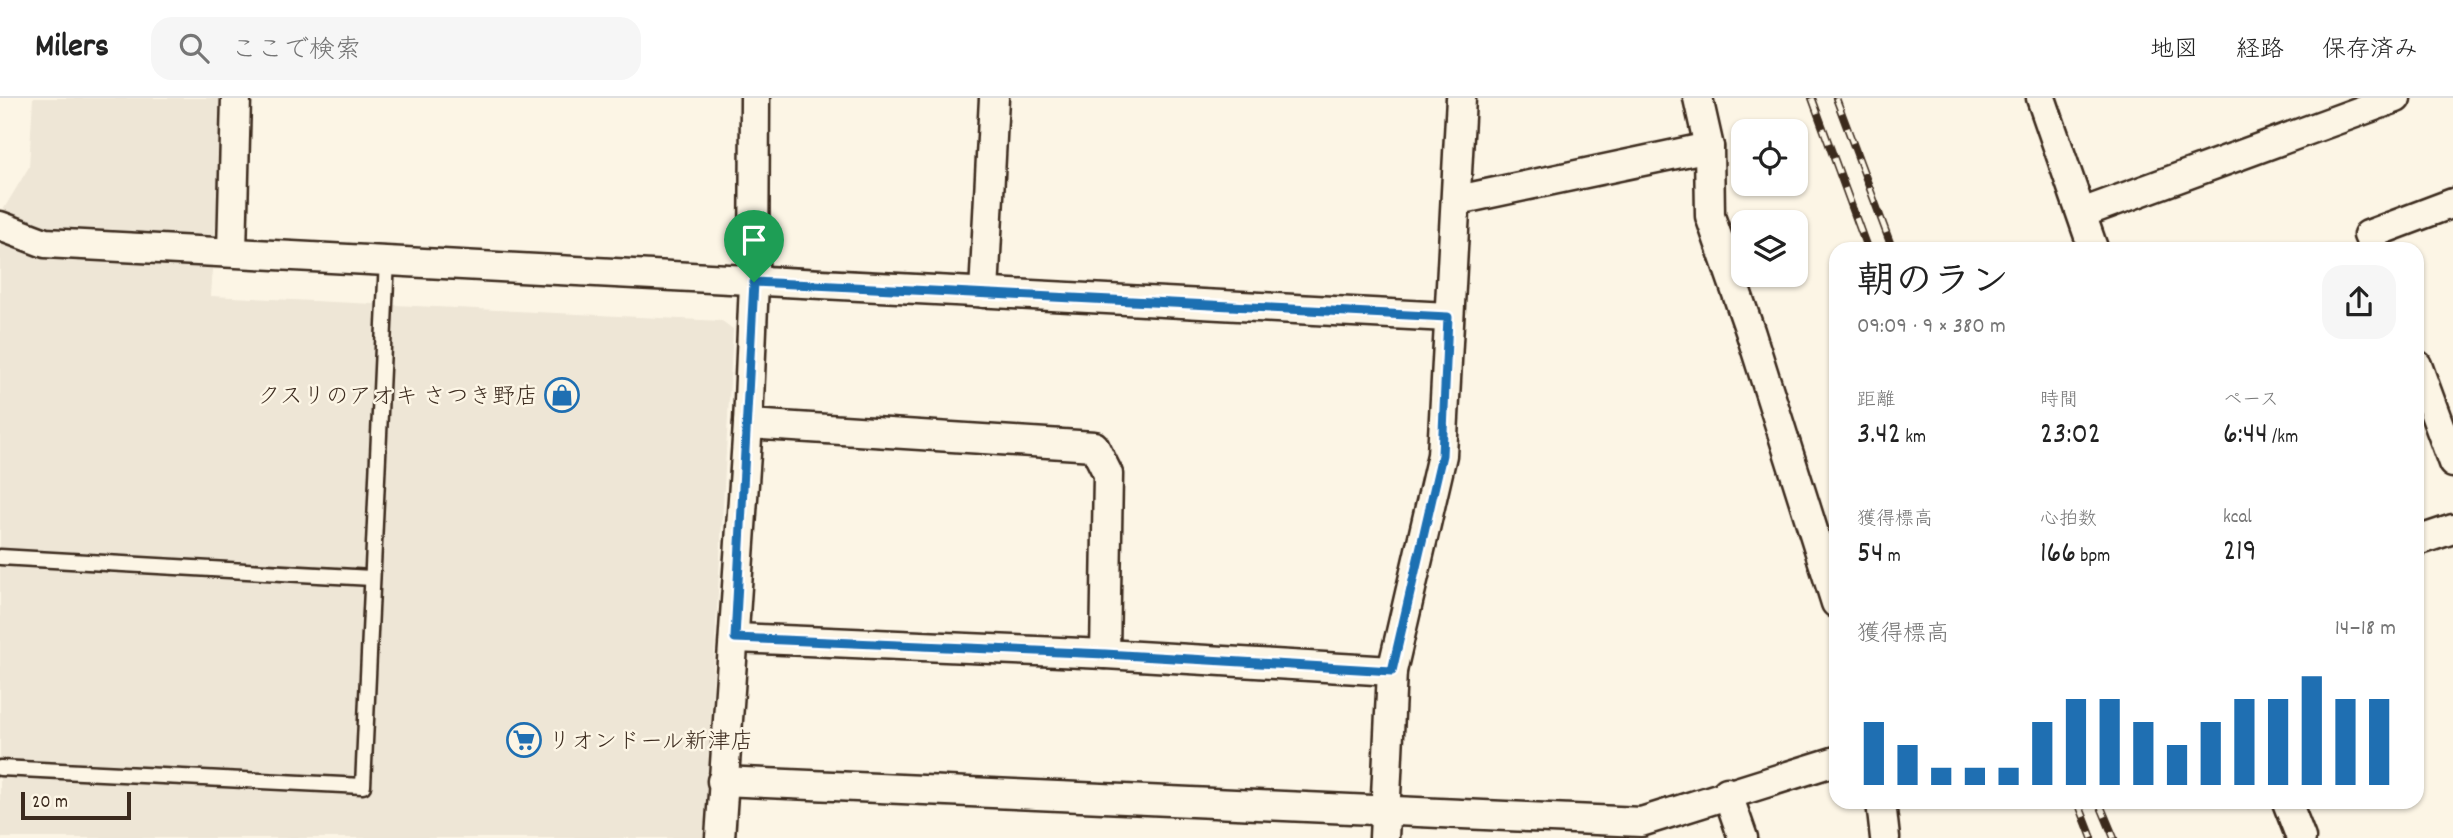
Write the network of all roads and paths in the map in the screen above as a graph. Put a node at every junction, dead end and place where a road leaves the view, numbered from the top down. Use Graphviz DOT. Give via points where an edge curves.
graph roads {
  1 [pos="236,98"];
  2 [pos="755,98"];
  3 [pos="994,98"];
  4 [pos="1461,98"];
  5 [pos="1698,98"];
  6 [pos="2041,98"];
  7 [pos="2396,98"];
  8 [pos="1709,147"];
  9 [pos="1458,200"];
  10 [pos="2453,203"];
  11 [pos="2082,213"];
  12 [pos="0,226"];
  13 [pos="2092,242"];
  14 [pos="2371,242"];
  15 [pos="232,251"];
  16 [pos="387,259"];
  17 [pos="754,282"];
  18 [pos="984,293"];
  19 [pos="1448,317"];
  20 [pos="2424,384"];
  21 [pos="748,424"];
  22 [pos="2453,463"];
  23 [pos="2453,528"];
  24 [pos="2424,538"];
  25 [pos="0,556"];
  26 [pos="372,578"];
  27 [pos="1829,581"];
  28 [pos="735,638"];
  29 [pos="1105,654"];
  30 [pos="1392,671"];
  31 [pos="1829,763"];
  32 [pos="0,768"];
  33 [pos="722,781"];
  34 [pos="1727,792"];
  35 [pos="1386,809"];
  36 [pos="1882,809"];
  37 [pos="2290,809"];
  38 [pos="720,838"];
  39 [pos="1384,838"];
  40 [pos="1743,838"];
  41 [pos="1885,838"];
  42 [pos="2301,838"];
  1 -- 15 [label="street"];
  2 -- 17 [label="street"];
  3 -- 18 [label="street"];
  4 -- 9 [label="street"];
  5 -- 8 [label="street"];
  6 -- 11 [label="street"];
  7 -- 11 [label="street"];
  8 -- 9 [label="street"];
  8 -- 27 [label="street" via="1710,216"];
  9 -- 19 [label="street"];
  10 -- 14 [label="street" via="2368,235"];
  11 -- 13 [label="street"];
  12 -- 15 [label="street" via="45,243"];
  15 -- 16 [label="street"];
  16 -- 17 [label="street"];
  16 -- 26 [label="lane"];
  17 -- 18 [label="street"];
  17 -- 21 [label="street"];
  18 -- 19 [label="street"];
  19 -- 30 [label="street" via="1442,455"];
  20 -- 22 [label="street"];
  21 -- 28 [label="street"];
  21 -- 29 [label="street" via="1094,446 1108,474"];
  23 -- 24 [label="street"];
  25 -- 26 [label="lane"];
  26 -- 32 [label="lane" via="363,786"];
  28 -- 29 [label="street"];
  28 -- 33 [label="street"];
  29 -- 30 [label="street"];
  30 -- 35 [label="street"];
  31 -- 34 [label="street"];
  33 -- 35 [label="street"];
  33 -- 38 [label="street"];
  34 -- 35 [label="street" via="1641,822"];
  34 -- 40 [label="street"];
  35 -- 39 [label="street"];
  36 -- 41 [label="street"];
  37 -- 42 [label="street"];
}
